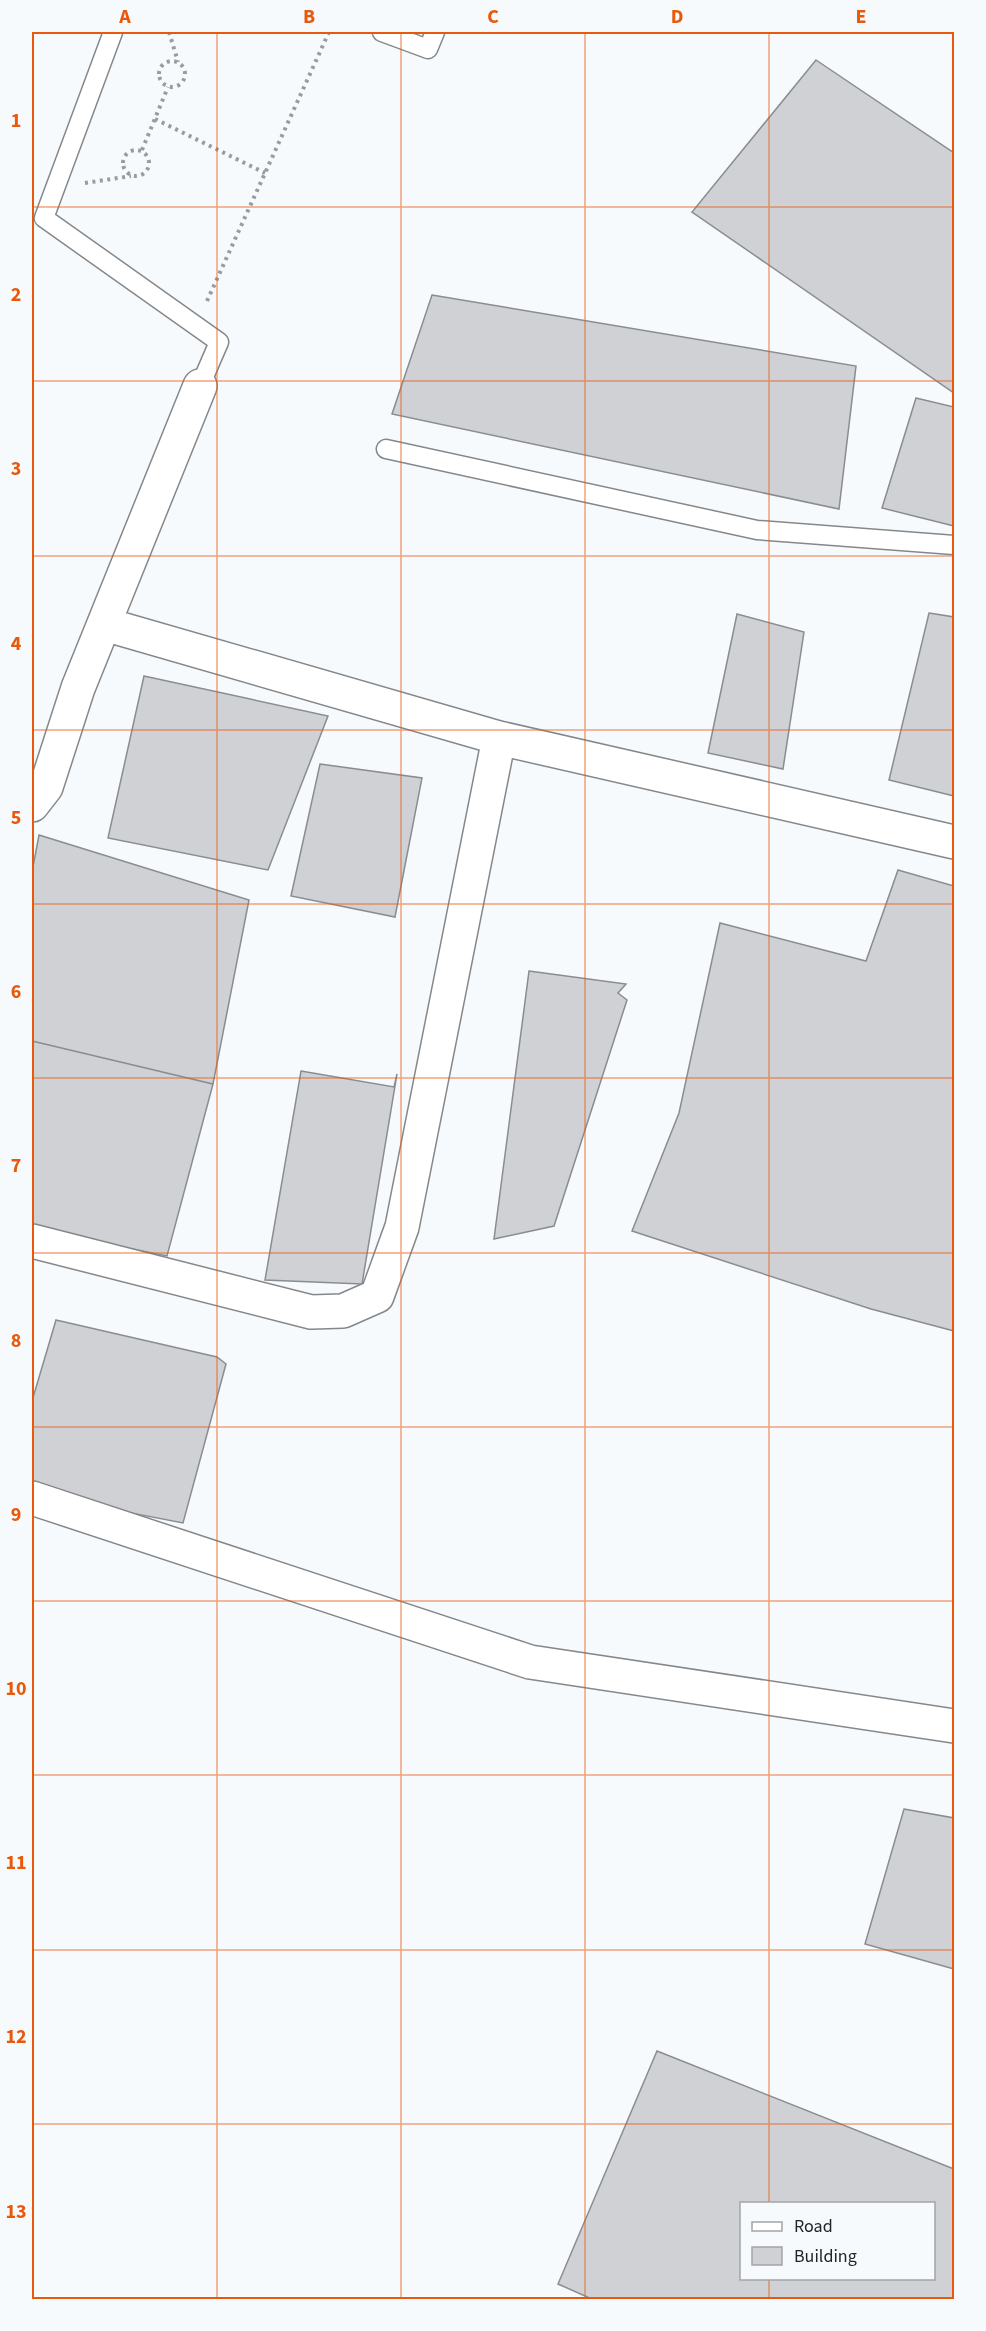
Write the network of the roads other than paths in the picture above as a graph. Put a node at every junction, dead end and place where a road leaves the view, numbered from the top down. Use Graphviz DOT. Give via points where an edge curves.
graph roads {
  1 [pos="112,32"];
  2 [pos="382,32"];
  3 [pos="435,32"];
  4 [pos="200,386"];
  5 [pos="386,449"];
  6 [pos="954,545"];
  7 [pos="104,624"];
  8 [pos="500,738"];
  9 [pos="32,805"];
  10 [pos="954,842"];
  11 [pos="32,1241"];
  12 [pos="32,1498"];
  13 [pos="954,1726"];
  1 -- 4 [label="lane" via="44,218 219,342"];
  2 -- 3 [label="lane" via="428,49"];
  4 -- 7 [label="street"];
  5 -- 6 [label="lane" via="757,530"];
  7 -- 8 [label="street"];
  7 -- 9 [label="street" via="78,688 46,787"];
  8 -- 10 [label="street"];
  8 -- 11 [label="street" via="402,1227 376,1296 344,1311 310,1312"];
  12 -- 13 [label="street" via="530,1662"];
}
